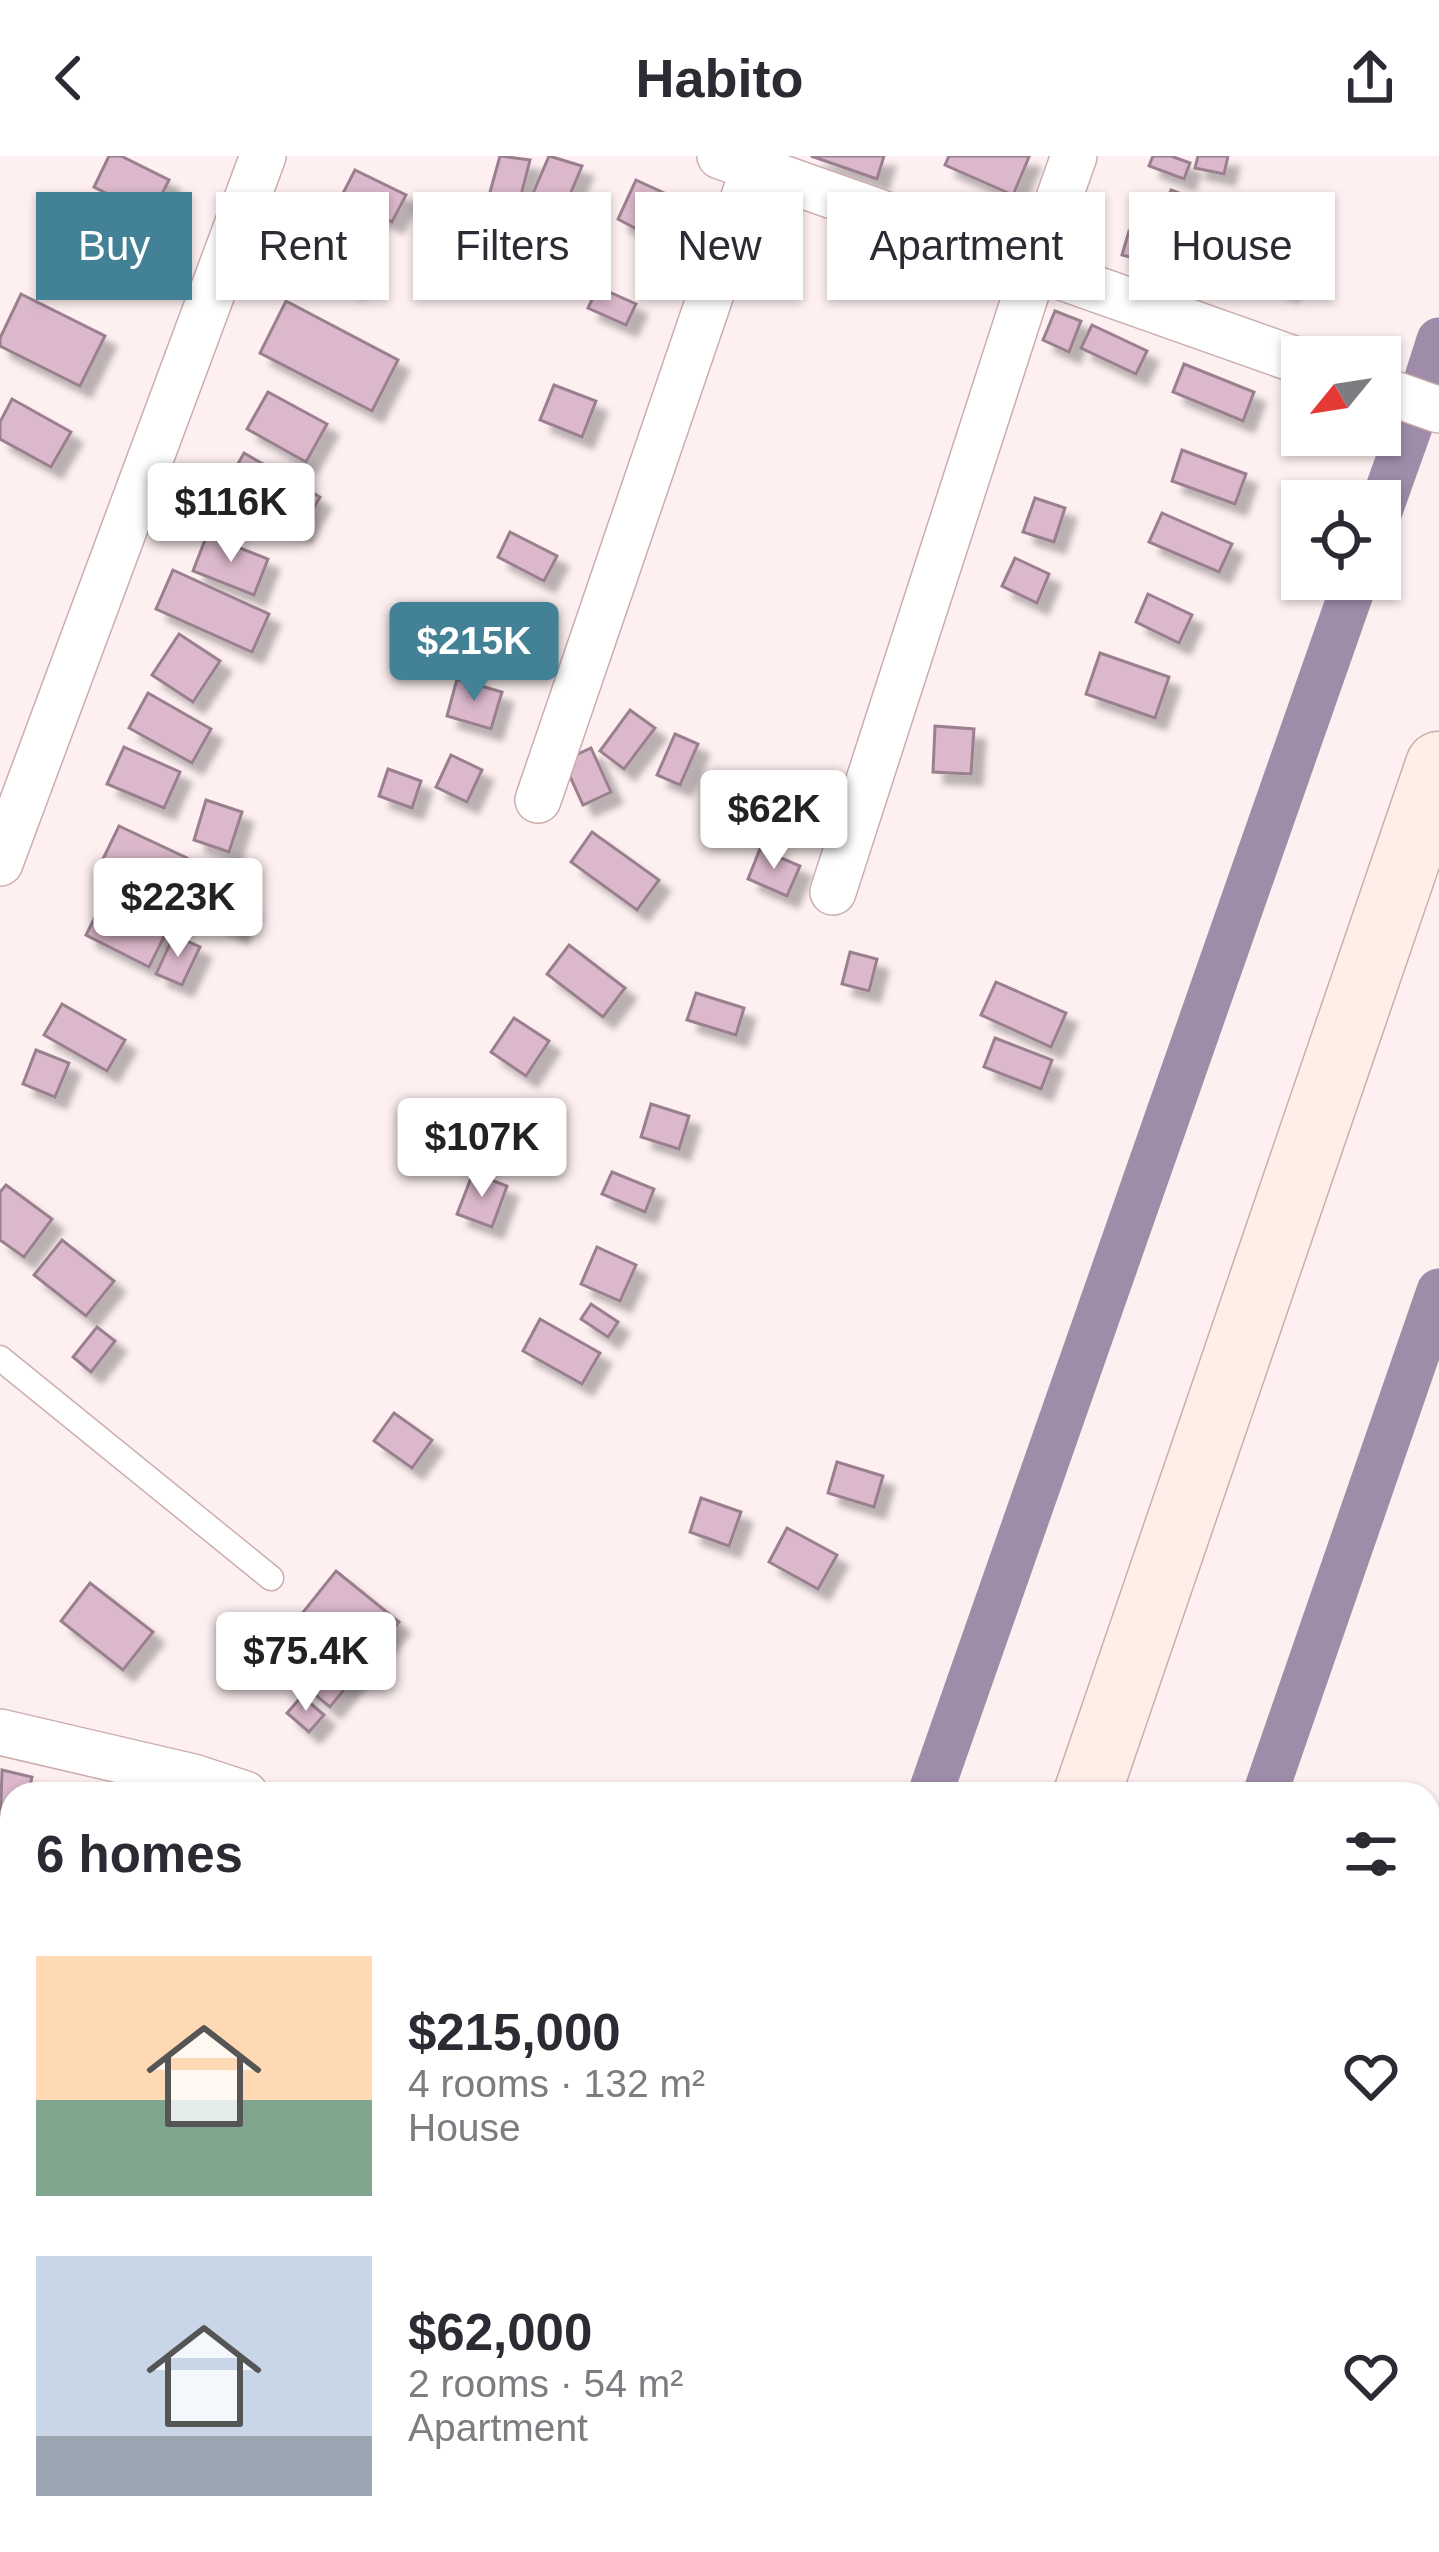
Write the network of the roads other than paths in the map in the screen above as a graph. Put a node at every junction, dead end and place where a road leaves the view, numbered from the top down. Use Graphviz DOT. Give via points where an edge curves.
graph roads {
  1 [pos="263,156"];
  2 [pos="1074,156"];
  3 [pos="743,161"];
  4 [pos="827,192"];
  5 [pos="1061,192"];
  6 [pos="1105,293"];
  7 [pos="1024,300"];
  8 [pos="1281,355"];
  9 [pos="1401,396"];
  10 [pos="1439,410"];
  11 [pos="1439,765"];
  12 [pos="538,800"];
  13 [pos="0,863"];
  14 [pos="833,892"];
  15 [pos="0,1358"];
  16 [pos="271,1578"];
  17 [pos="0,1732"];
  18 [pos="176,1782"];
  19 [pos="1091,1782"];
  1 -- 13 [label="street"];
  2 -- 5 [label="street"];
  3 -- 4 [label="street"];
  3 -- 12 [label="street"];
  6 -- 8 [label="street"];
  7 -- 14 [label="street"];
  9 -- 10 [label="street"];
  11 -- 19 [label="street"];
  15 -- 16 [label="lane"];
  17 -- 18 [label="street"];
}
